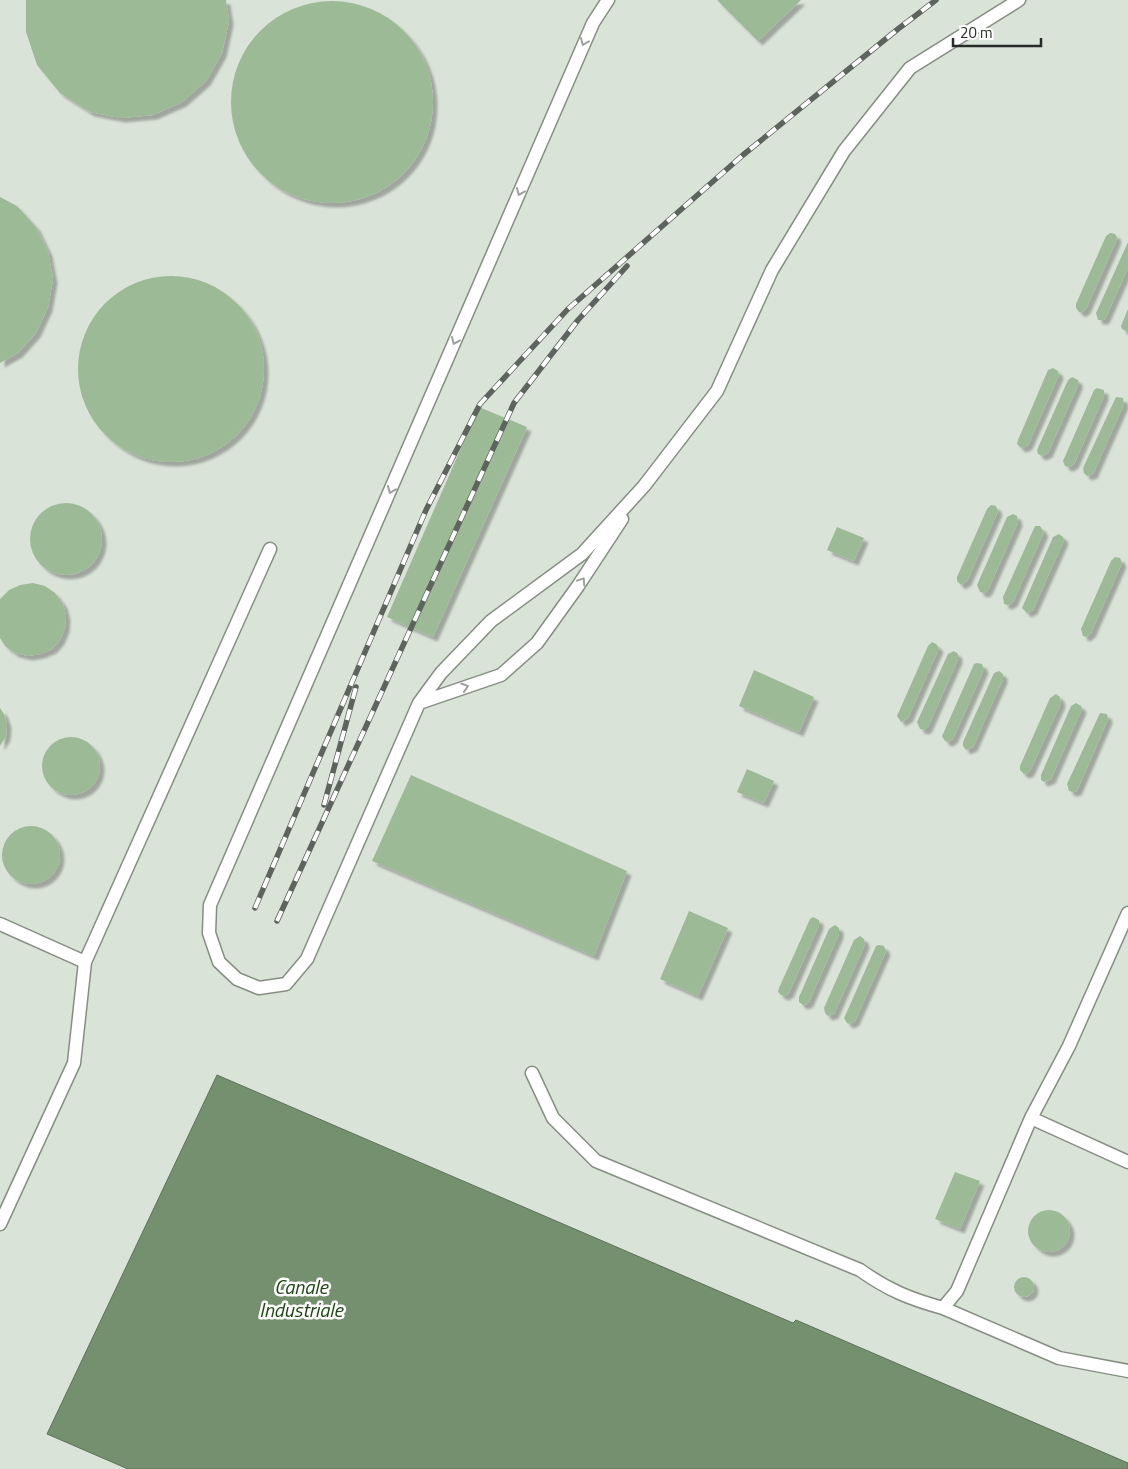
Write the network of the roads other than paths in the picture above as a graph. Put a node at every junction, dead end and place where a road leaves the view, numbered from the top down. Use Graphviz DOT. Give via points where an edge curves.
graph roads {
  1 [pos="608,0"];
  2 [pos="1020,0"];
  3 [pos="644,486"];
  4 [pos="270,549"];
  5 [pos="419,703"];
  6 [pos="1128,913"];
  7 [pos="0,924"];
  8 [pos="85,962"];
  9 [pos="532,1073"];
  10 [pos="1031,1118"];
  11 [pos="1128,1162"];
  12 [pos="0,1224"];
  13 [pos="943,1308"];
  14 [pos="1128,1371"];
  1 -- 5 [label="lane, one-way" via="592,22 210,905 209,933 219,962 237,979 258,988 286,984 307,959"];
  2 -- 3 [label="lane" via="910,68 844,151 772,270 717,391"];
  3 -- 5 [label="lane" via="582,554 491,621 441,673"];
  5 -- 3 [label="lane, one-way" via="501,675 537,643"];
  4 -- 8 [label="lane"];
  6 -- 10 [label="lane" via="1070,1046"];
  7 -- 8 [label="lane"];
  8 -- 12 [label="lane" via="74,1063"];
  9 -- 13 [label="lane" via="553,1118 596,1161 860,1270 881,1285 913,1299"];
  10 -- 11 [label="lane"];
  10 -- 13 [label="lane" via="956,1291"];
  13 -- 14 [label="lane" via="1059,1358"];
}
